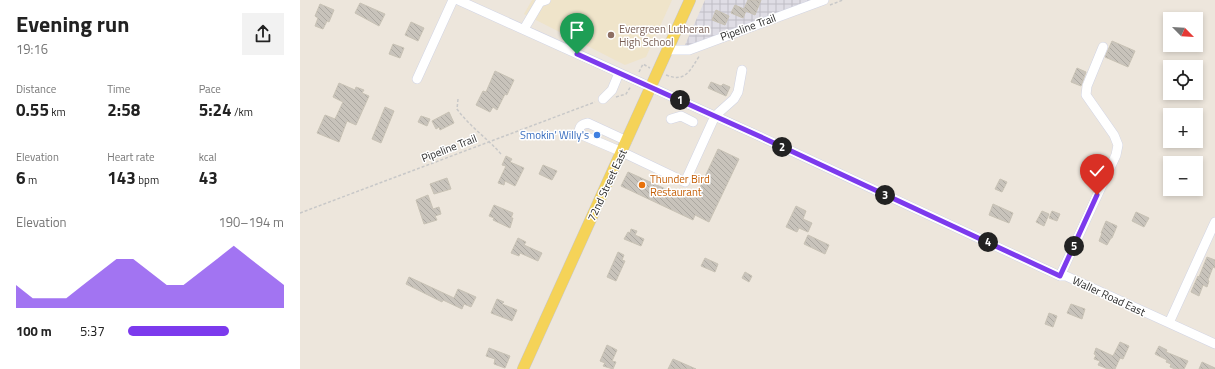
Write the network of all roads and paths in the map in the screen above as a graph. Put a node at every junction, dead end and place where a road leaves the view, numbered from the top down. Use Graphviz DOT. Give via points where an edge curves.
graph roads {
  1 [pos="453,0"];
  2 [pos="458,0"];
  3 [pos="546,0"];
  4 [pos="690,0"];
  5 [pos="843,0"];
  6 [pos="826,3"];
  7 [pos="524,29"];
  8 [pos="1103,47"];
  9 [pos="668,50"];
  10 [pos="702,53"];
  11 [pos="648,67"];
  12 [pos="640,70"];
  13 [pos="742,70"];
  14 [pos="619,73"];
  15 [pos="668,76"];
  16 [pos="417,79"];
  17 [pos="651,88"];
  18 [pos="458,99"];
  19 [pos="603,99"];
  20 [pos="715,116"];
  21 [pos="671,119"];
  22 [pos="693,122"];
  23 [pos="490,141"];
  24 [pos="627,141"];
  25 [pos="622,152"];
  26 [pos="501,154"];
  27 [pos="300,213"];
  28 [pos="1215,222"];
  29 [pos="1060,276"];
  30 [pos="1169,323"];
  31 [pos="1215,344"];
  32 [pos="523,369"];
  1 -- 16 [label="street"];
  2 -- 7 [label="street, Waller Road East"];
  3 -- 7 [label="street" via="540,2"];
  4 -- 9 [label="main road, 72nd Street East"];
  5 -- 6 [label="path"];
  6 -- 9 [label="street" via="689,50"];
  7 -- 14 [label="street, Waller Road East"];
  8 -- 29 [label="street" via="1087,86 1086,95 1114,135 1118,145 1116,155"];
  9 -- 17 [label="main road, 72nd Street East"];
  10 -- 15 [label="path" via="686,76"];
  11 -- 12 [label="path" via="643,64"];
  13 -- 20 [label="street" via="734,99"];
  14 -- 17 [label="street, Waller Road East"];
  14 -- 19 [label="street" via="612,90"];
  17 -- 20 [label="street, Waller Road East"];
  17 -- 24 [label="main road, 72nd Street East"];
  18 -- 23 [label="path" via="457,109"];
  19 -- 23 [label="path, Pipeline Trail"];
  20 -- 25 [label="street" via="685,182"];
  20 -- 29 [label="street, Waller Road East"];
  21 -- 22 [label="street" via="681,116"];
  23 -- 26 [label="path"];
  23 -- 27 [label="path, Pipeline Trail"];
  24 -- 25 [label="main road, 72nd Street East"];
  24 -- 25 [label="street" via="588,124 583,124 580,128 582,135"];
  25 -- 32 [label="main road, 72nd Street East"];
  28 -- 30 [label="street"];
  29 -- 30 [label="street, Waller Road East" via="1066,276"];
  30 -- 31 [label="street, Waller Road East"];
}
